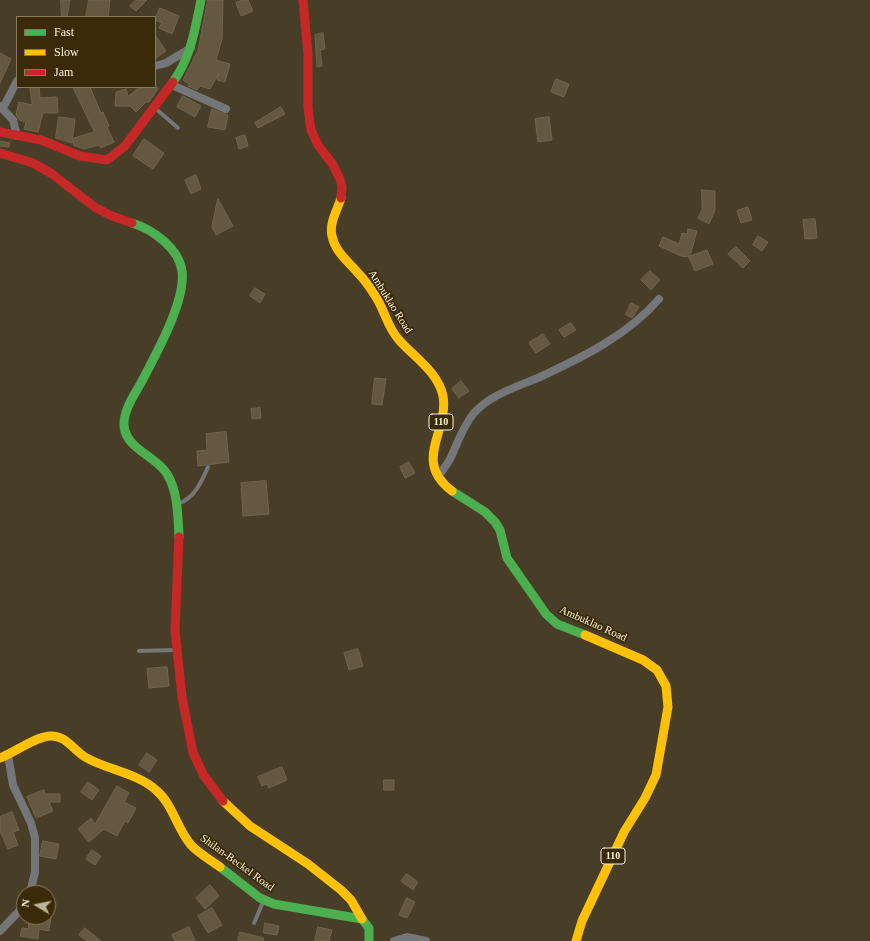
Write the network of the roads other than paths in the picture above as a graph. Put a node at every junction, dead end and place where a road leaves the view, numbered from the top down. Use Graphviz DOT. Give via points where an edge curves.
graph roads {
  1 [pos="201,0"];
  2 [pos="303,0"];
  3 [pos="192,48"];
  4 [pos="156,66"];
  5 [pos="16,83"];
  6 [pos="172,85"];
  7 [pos="2,107"];
  8 [pos="155,108"];
  9 [pos="226,110"];
  10 [pos="178,128"];
  11 [pos="0,132"];
  12 [pos="17,136"];
  13 [pos="0,153"];
  14 [pos="659,299"];
  15 [pos="208,467"];
  16 [pos="438,477"];
  17 [pos="176,505"];
  18 [pos="176,650"];
  19 [pos="139,651"];
  20 [pos="4,756"];
  21 [pos="32,885"];
  22 [pos="264,900"];
  23 [pos="16,914"];
  24 [pos="362,919"];
  25 [pos="254,923"];
  26 [pos="0,931"];
  27 [pos="369,941"];
  28 [pos="394,941"];
  29 [pos="426,941"];
  30 [pos="576,941"];
  1 -- 3 [label="main road"];
  2 -- 16 [label="main road, Ambuklao Road / 110" via="311,132 335,170 342,187 331,230 334,242 340,254 360,275 377,299 396,337 433,375 439,385 444,410 433,452"];
  3 -- 4 [label="street"];
  3 -- 6 [label="main road"];
  5 -- 7 [label="street"];
  6 -- 8 [label="main road"];
  6 -- 9 [label="street"];
  7 -- 12 [label="street" via="12,120"];
  8 -- 10 [label="lane"];
  8 -- 12 [label="main road" via="126,146 107,160 90,159 41,140"];
  11 -- 12 [label="main road"];
  13 -- 17 [label="main road" via="34,163 85,202 120,221 155,232 177,257 183,270 184,282 155,356 125,416 124,427 127,436 136,447 166,472"];
  14 -- 16 [label="street" via="625,331 571,362 489,400 474,413 462,431"];
  15 -- 17 [label="lane" via="195,493"];
  16 -- 30 [label="main road, Ambuklao Road / 110" via="492,518 498,526 507,556 549,618 557,624 643,660 657,670 666,686 668,707 656,775 624,832 582,921"];
  17 -- 18 [label="main road" via="181,548 175,618"];
  18 -- 19 [label="lane"];
  18 -- 24 [label="main road" via="184,710 193,751 204,777 217,796 243,820 318,872 350,898"];
  20 -- 21 [label="street" via="35,838 35,872"];
  20 -- 22 [label="main road, Shilan-Beckel Road" via="36,739 50,736 64,738 77,752 96,763 144,782 157,791 169,807 191,845"];
  22 -- 24 [label="main road, Shilan-Beckel Road" via="274,904"];
  22 -- 25 [label="lane"];
  23 -- 26 [label="street"];
  24 -- 27 [label="main road" via="369,928"];
  28 -- 29 [label="street" via="407,937"];
}
